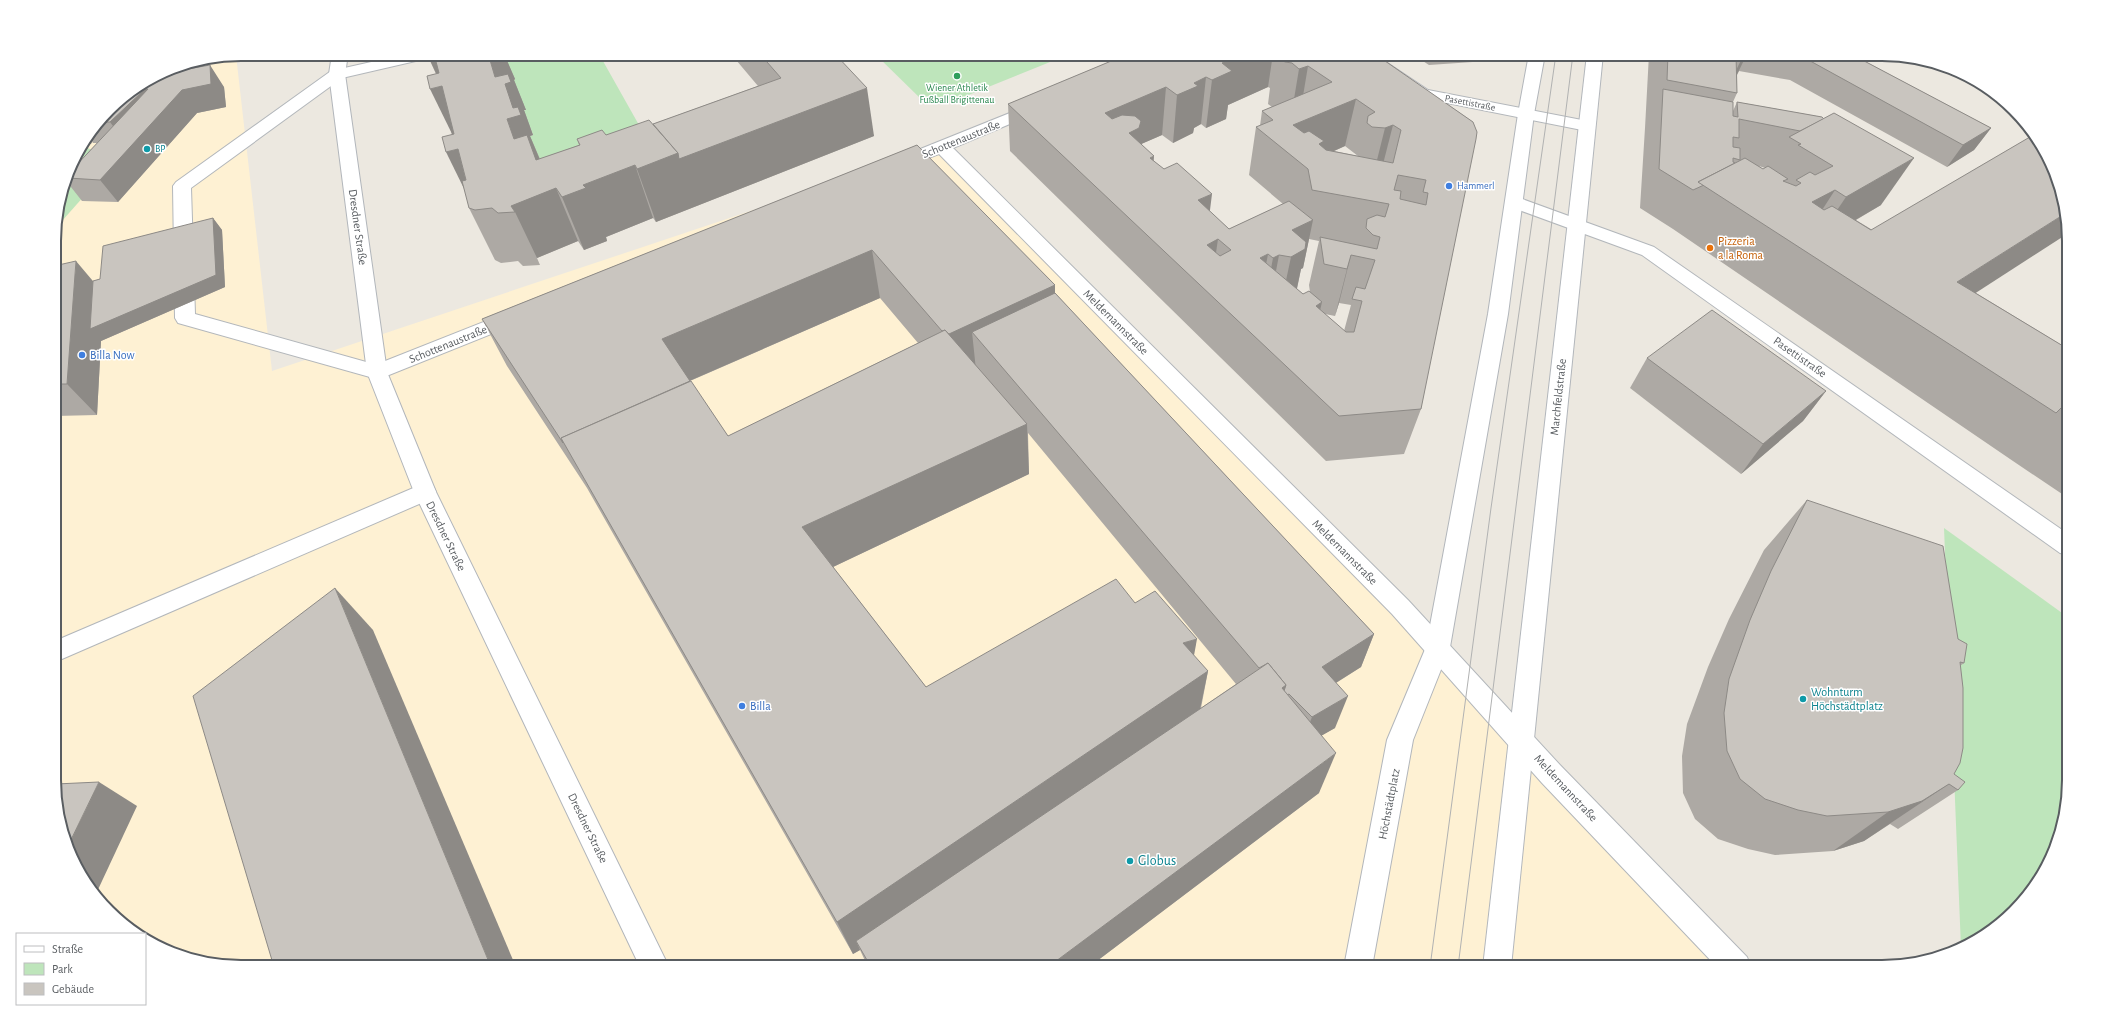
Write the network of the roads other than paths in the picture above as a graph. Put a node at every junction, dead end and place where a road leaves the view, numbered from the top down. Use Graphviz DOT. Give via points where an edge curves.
graph roads {
  1 [pos="329,61"];
  2 [pos="339,61"];
  3 [pos="396,61"];
  4 [pos="1374,61"];
  5 [pos="1536,61"];
  6 [pos="1594,61"];
  7 [pos="337,74"];
  8 [pos="1050,102"];
  9 [pos="1526,114"];
  10 [pos="1587,126"];
  11 [pos="942,147"];
  12 [pos="884,170"];
  13 [pos="1514,202"];
  14 [pos="1576,226"];
  15 [pos="529,311"];
  16 [pos="377,372"];
  17 [pos="425,492"];
  18 [pos="2062,542"];
  19 [pos="1438,647"];
  20 [pos="61,649"];
  21 [pos="1522,740"];
  22 [pos="652,960"];
  23 [pos="1359,960"];
  24 [pos="1498,960"];
  25 [pos="1730,960"];
  1 -- 7 [label="street, Dresdner Straße"];
  2 -- 7 [label="street, Dresdner Straße"];
  3 -- 7 [label="street"];
  4 -- 9 [label="street, Pasettistraße" via="1423,94"];
  5 -- 9 [label="street"];
  6 -- 10 [label="street, Marchfeldstraße"];
  7 -- 16 [label="street, Dresdner Straße"];
  7 -- 16 [label="street" via="182,186 185,318"];
  8 -- 11 [label="street, Schottenaustraße"];
  9 -- 10 [label="street, Pasettistraße"];
  9 -- 13 [label="street"];
  10 -- 14 [label="street, Marchfeldstraße"];
  11 -- 12 [label="street, Schottenaustraße"];
  11 -- 19 [label="street, Meldemannstraße"];
  13 -- 14 [label="street, Pasettistraße"];
  13 -- 19 [label="street" via="1498,314"];
  14 -- 18 [label="street, Pasettistraße" via="1648,251"];
  14 -- 21 [label="street, Marchfeldstraße"];
  15 -- 16 [label="street, Schottenaustraße"];
  16 -- 17 [label="street, Dresdner Straße"];
  17 -- 20 [label="street"];
  17 -- 22 [label="street, Dresdner Straße"];
  19 -- 21 [label="street, Meldemannstraße"];
  19 -- 23 [label="street, Höchstädtplatz" via="1400,740"];
  21 -- 24 [label="street"];
  21 -- 25 [label="street, Meldemannstraße" via="1551,774"];
}
